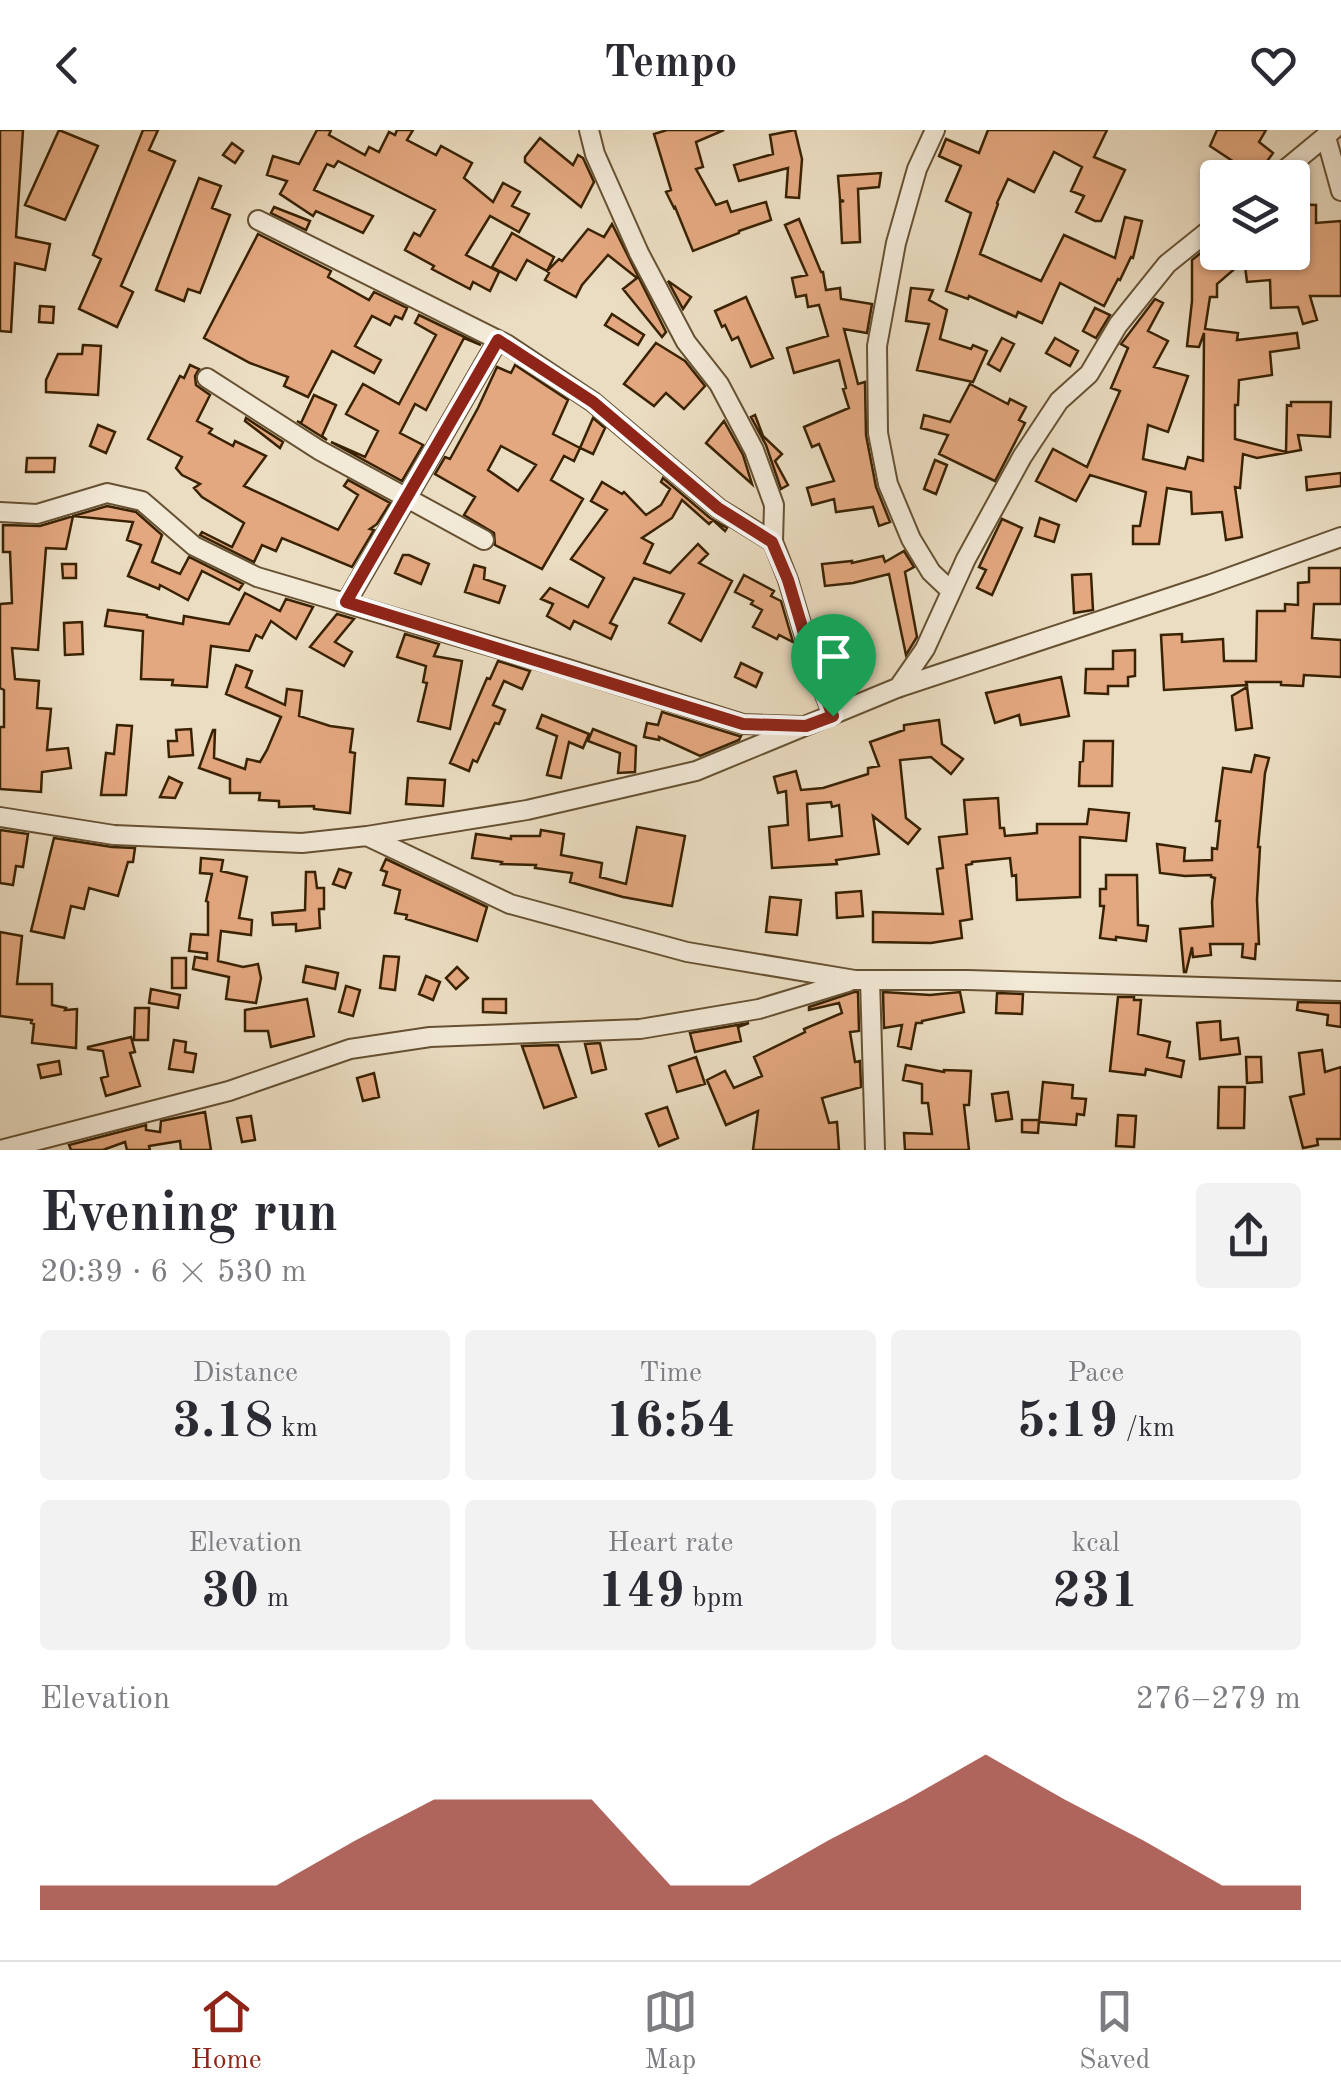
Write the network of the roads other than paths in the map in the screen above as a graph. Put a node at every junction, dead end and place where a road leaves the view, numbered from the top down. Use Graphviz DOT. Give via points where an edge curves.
graph roads {
  1 [pos="589,130"];
  2 [pos="935,130"];
  3 [pos="1330,133"];
  4 [pos="1297,160"];
  5 [pos="1341,191"];
  6 [pos="258,220"];
  7 [pos="1200,237"];
  8 [pos="498,340"];
  9 [pos="206,378"];
  10 [pos="406,498"];
  11 [pos="0,512"];
  12 [pos="1341,537"];
  13 [pos="484,540"];
  14 [pos="772,542"];
  15 [pos="951,591"];
  16 [pos="346,602"];
  17 [pos="897,688"];
  18 [pos="833,716"];
  19 [pos="806,726"];
  20 [pos="0,818"];
  21 [pos="368,836"];
  22 [pos="862,980"];
  23 [pos="1341,992"];
  24 [pos="0,1150"];
  25 [pos="875,1150"];
  1 -- 14 [label="street" via="639,253 754,450 774,505"];
  2 -- 15 [label="street" via="896,243 878,346 878,433 888,484 912,540"];
  3 -- 4 [label="street"];
  3 -- 5 [label="street"];
  6 -- 8 [label="street"];
  7 -- 15 [label="street" via="1167,264 1089,374 1059,401"];
  8 -- 10 [label="street"];
  8 -- 14 [label="street" via="593,402 718,508"];
  9 -- 10 [label="street"];
  10 -- 13 [label="street"];
  10 -- 16 [label="street"];
  11 -- 16 [label="street" via="38,514 107,493 142,501 194,546 257,576"];
  12 -- 17 [label="street"];
  14 -- 18 [label="street"];
  15 -- 17 [label="street" via="925,648"];
  16 -- 19 [label="street" via="743,724"];
  17 -- 18 [label="street"];
  18 -- 19 [label="street"];
  19 -- 21 [label="street" via="696,770 527,810"];
  20 -- 21 [label="street" via="114,836 302,843"];
  21 -- 22 [label="street" via="510,904 687,952"];
  22 -- 23 [label="street"];
  22 -- 24 [label="street" via="758,1009 640,1028 430,1037 350,1049 229,1091"];
  22 -- 25 [label="street"];
}
